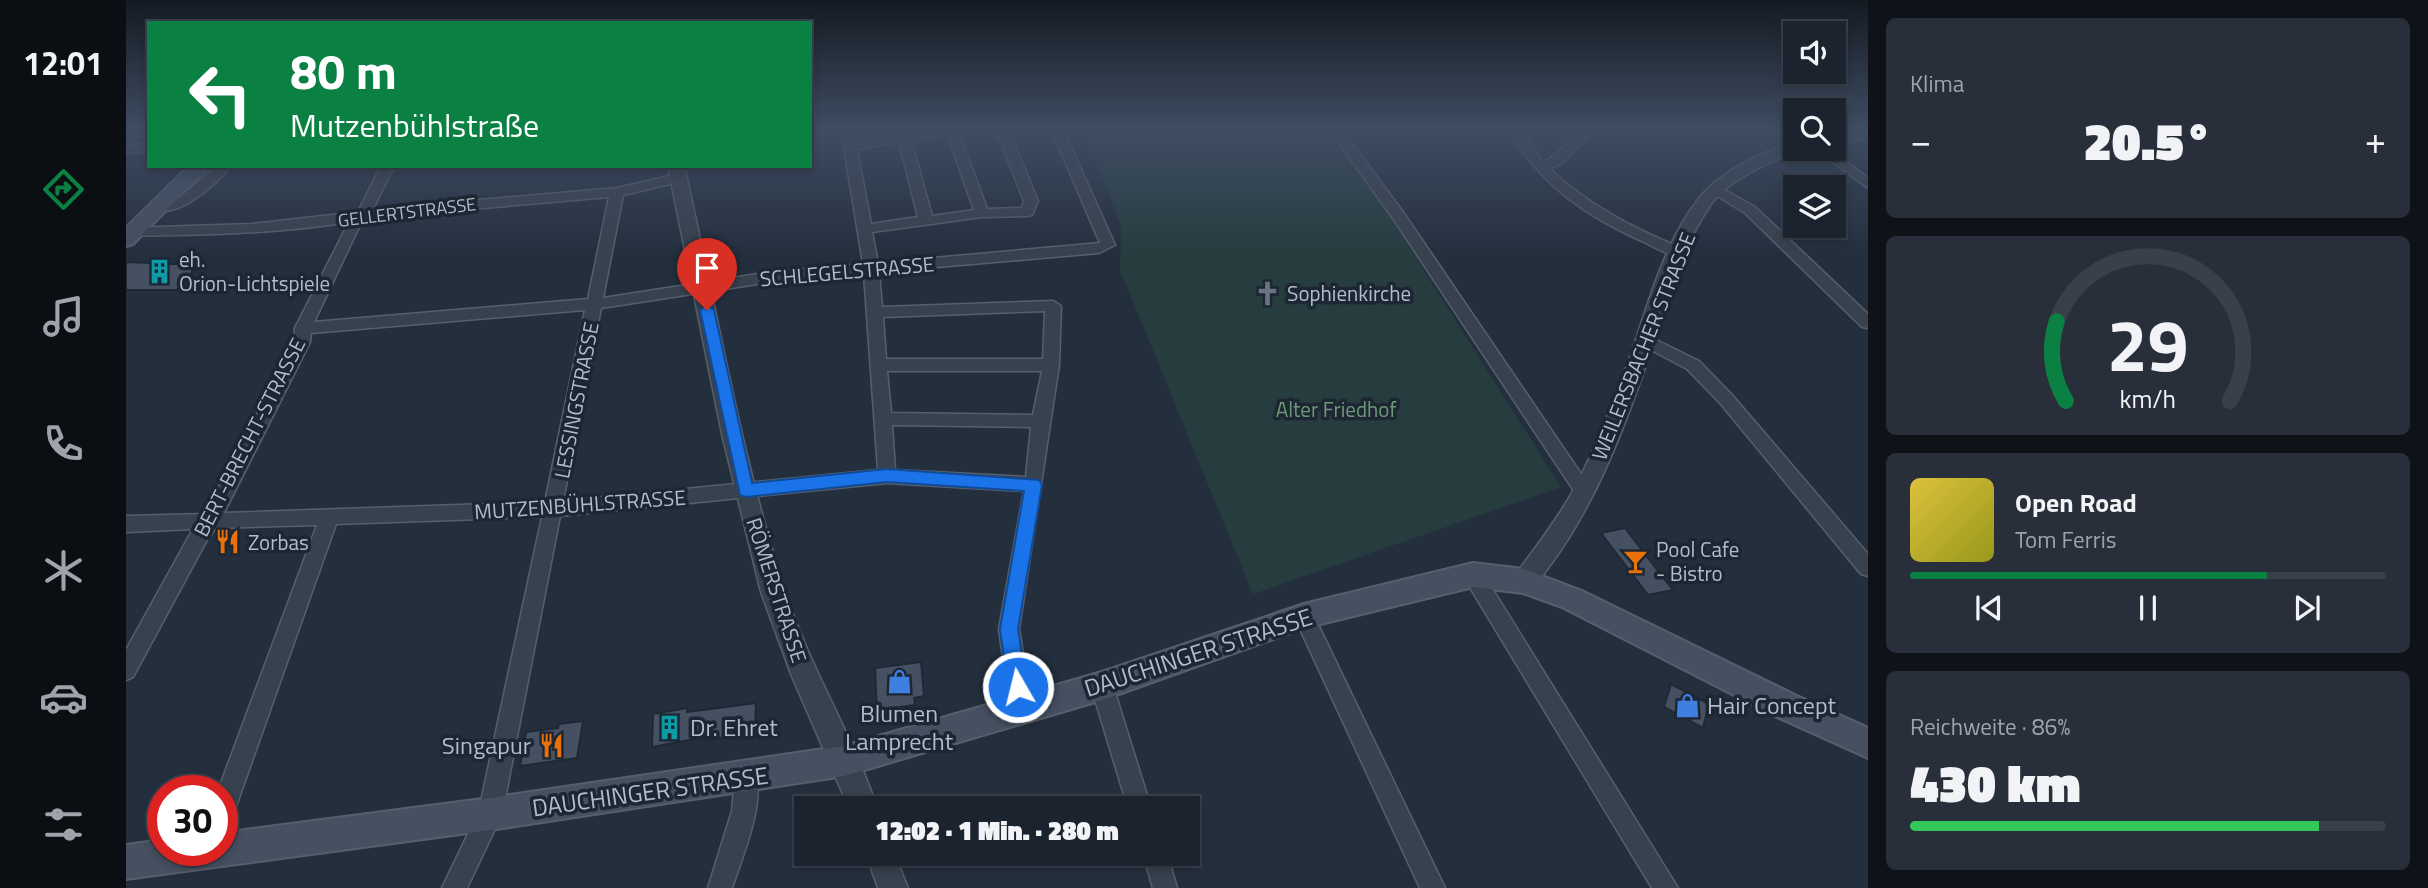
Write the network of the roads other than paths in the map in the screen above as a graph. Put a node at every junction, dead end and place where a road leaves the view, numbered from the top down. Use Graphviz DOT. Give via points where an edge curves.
graph roads {
  1 [pos="195,170"];
  2 [pos="220,170"];
  3 [pos="386,170"];
  4 [pos="855,170"];
  5 [pos="913,170"];
  6 [pos="968,170"];
  7 [pos="1019,170"];
  8 [pos="1075,170"];
  9 [pos="1365,170"];
  10 [pos="1544,170"];
  11 [pos="1745,170"];
  12 [pos="1850,170"];
  13 [pos="677,172"];
  14 [pos="1868,184"];
  15 [pos="1716,189"];
  16 [pos="617,192"];
  17 [pos="157,206"];
  18 [pos="982,214"];
  19 [pos="363,215"];
  20 [pos="926,220"];
  21 [pos="864,229"];
  22 [pos="129,235"];
  23 [pos="1676,251"];
  24 [pos="871,267"];
  25 [pos="702,289"];
  26 [pos="594,304"];
  27 [pos="876,312"];
  28 [pos="1868,323"];
  29 [pos="303,328"];
  30 [pos="1646,341"];
  31 [pos="879,365"];
  32 [pos="1051,365"];
  33 [pos="884,419"];
  34 [pos="1040,421"];
  35 [pos="887,475"];
  36 [pos="1034,485"];
  37 [pos="746,491"];
  38 [pos="1584,492"];
  39 [pos="554,509"];
  40 [pos="329,517"];
  41 [pos="211,521"];
  42 [pos="126,524"];
  43 [pos="1868,568"];
  44 [pos="1473,575"];
  45 [pos="1524,581"];
  46 [pos="1304,616"];
  47 [pos="126,670"];
  48 [pos="1102,685"];
  49 [pos="1021,708"];
  50 [pos="1868,743"];
  51 [pos="844,761"];
  52 [pos="235,775"];
  53 [pos="746,777"];
  54 [pos="858,796"];
  55 [pos="1136,796"];
  56 [pos="490,814"];
  57 [pos="238,848"];
  58 [pos="147,859"];
  59 [pos="126,862"];
  60 [pos="885,866"];
  61 [pos="1159,866"];
  62 [pos="454,888"];
  63 [pos="720,888"];
  64 [pos="893,888"];
  65 [pos="1165,888"];
  66 [pos="1433,888"];
  67 [pos="1666,888"];
  1 -- 17 [label="main road"];
  2 -- 17 [label="street" via="182,203"];
  3 -- 19 [label="street, BERT-BRECHT-STRASSE"];
  4 -- 21 [label="street"];
  5 -- 20 [label="street"];
  6 -- 18 [label="street"];
  7 -- 18 [label="street" via="1031,201 1027,212"];
  8 -- 24 [label="street, SCHLEGELSTRASSE" via="1108,245"];
  9 -- 38 [label="street"];
  10 -- 23 [label="street" via="1581,202 1628,232"];
  11 -- 15 [label="street, WEILERSBACHER STRASSE"];
  12 -- 14 [label="street"];
  13 -- 16 [label="street, GELLERTSTRASSE"];
  13 -- 25 [label="street, RÖMERSTRASSE"];
  15 -- 23 [label="street, WEILERSBACHER STRASSE"];
  15 -- 28 [label="street" via="1750,210"];
  16 -- 19 [label="street, GELLERTSTRASSE"];
  16 -- 26 [label="street, LESSINGSTRASSE"];
  17 -- 22 [label="main road"];
  18 -- 20 [label="street"];
  19 -- 22 [label="street, GELLERTSTRASSE"];
  19 -- 29 [label="street, BERT-BRECHT-STRASSE" via="352,227"];
  20 -- 21 [label="street"];
  21 -- 24 [label="street"];
  23 -- 30 [label="street, WEILERSBACHER STRASSE"];
  24 -- 25 [label="street, SCHLEGELSTRASSE" via="770,276"];
  24 -- 27 [label="street"];
  25 -- 26 [label="street, SCHLEGELSTRASSE"];
  25 -- 37 [label="street, RÖMERSTRASSE"];
  26 -- 29 [label="street, SCHLEGELSTRASSE"];
  26 -- 39 [label="street, LESSINGSTRASSE"];
  27 -- 31 [label="street"];
  27 -- 32 [label="street" via="1053,306"];
  29 -- 41 [label="street, BERT-BRECHT-STRASSE" via="302,342"];
  30 -- 38 [label="street, WEILERSBACHER STRASSE"];
  30 -- 43 [label="street" via="1693,365"];
  31 -- 32 [label="street"];
  31 -- 33 [label="street"];
  32 -- 34 [label="street"];
  33 -- 34 [label="street"];
  33 -- 35 [label="street"];
  34 -- 36 [label="street"];
  35 -- 36 [label="street, MUTZENBÜHLSTRASSE"];
  35 -- 37 [label="street, MUTZENBÜHLSTRASSE"];
  36 -- 49 [label="street" via="1009,629"];
  37 -- 39 [label="street, MUTZENBÜHLSTRASSE"];
  37 -- 51 [label="street, RÖMERSTRASSE" via="774,595 819,713"];
  38 -- 45 [label="street, WEILERSBACHER STRASSE"];
  39 -- 40 [label="street, MUTZENBÜHLSTRASSE"];
  39 -- 56 [label="street, LESSINGSTRASSE"];
  40 -- 41 [label="street, MUTZENBÜHLSTRASSE"];
  40 -- 52 [label="street"];
  41 -- 42 [label="street, MUTZENBÜHLSTRASSE"];
  41 -- 47 [label="street, BERT-BRECHT-STRASSE"];
  44 -- 45 [label="main road, DAUCHINGER STRASSE"];
  44 -- 46 [label="main road, DAUCHINGER STRASSE"];
  44 -- 67 [label="street"];
  45 -- 50 [label="main road, DAUCHINGER STRASSE" via="1572,599"];
  46 -- 48 [label="main road, DAUCHINGER STRASSE"];
  46 -- 66 [label="street"];
  48 -- 49 [label="main road, DAUCHINGER STRASSE"];
  48 -- 55 [label="street"];
  49 -- 51 [label="main road, DAUCHINGER STRASSE"];
  51 -- 53 [label="main road, DAUCHINGER STRASSE"];
  51 -- 54 [label="street, RÖMERSTRASSE"];
  53 -- 56 [label="main road, DAUCHINGER STRASSE"];
  53 -- 63 [label="street" via="744,811"];
  56 -- 57 [label="main road, DAUCHINGER STRASSE"];
  56 -- 62 [label="street, LESSINGSTRASSE"];
  58 -- 59 [label="main road, DAUCHINGER STRASSE"];
  60 -- 64 [label="street"];
  61 -- 65 [label="street"];
}
